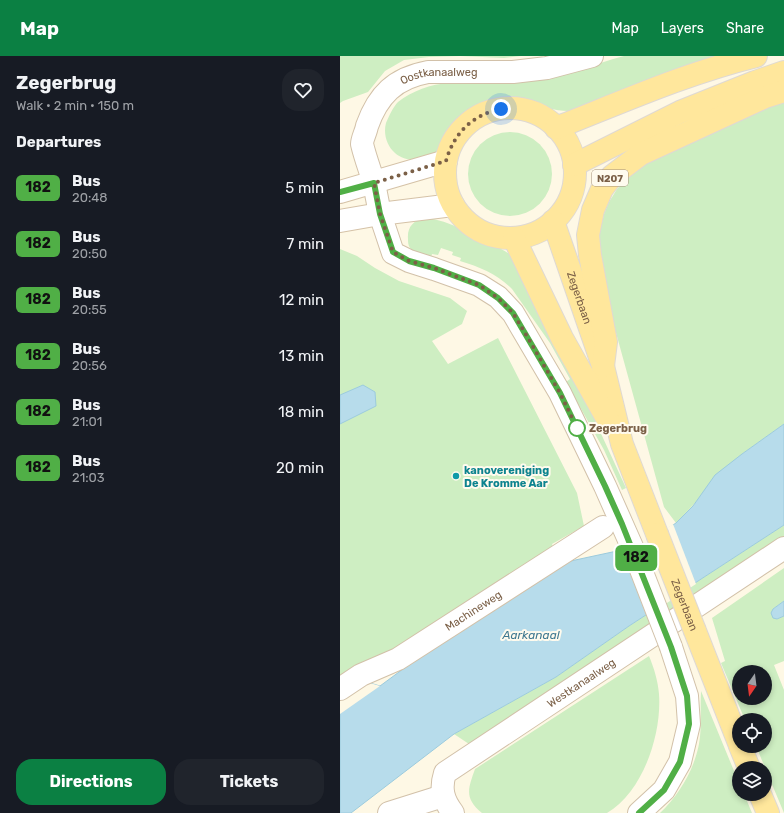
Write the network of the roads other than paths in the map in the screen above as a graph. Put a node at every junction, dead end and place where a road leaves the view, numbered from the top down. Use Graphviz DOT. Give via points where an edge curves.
graph roads {
  1 [pos="592,56"];
  2 [pos="756,56"];
  3 [pos="784,72"];
  4 [pos="784,91"];
  5 [pos="556,128"];
  6 [pos="446,161"];
  7 [pos="574,165"];
  8 [pos="374,183"];
  9 [pos="340,192"];
  10 [pos="453,205"];
  11 [pos="380,214"];
  12 [pos="340,221"];
  13 [pos="553,221"];
  14 [pos="514,238"];
  15 [pos="603,366"];
  16 [pos="622,444"];
  17 [pos="603,526"];
  18 [pos="784,548"];
  19 [pos="340,689"];
  20 [pos="732,725"];
  21 [pos="763,801"];
  22 [pos="448,805"];
  23 [pos="389,813"];
  24 [pos="639,813"];
  25 [pos="768,813"];
  1 -- 8 [label="street, Oostkanaalweg" via="547,68 513,72 414,74 388,89 374,108 362,142"];
  2 -- 5 [label="main road" via="663,85"];
  3 -- 7 [label="main road, N207" via="680,112"];
  4 -- 15 [label="main road, N207" via="765,97 641,154 612,176 602,189 593,210 588,235 606,342"];
  5 -- 6 [label="main road" via="540,116 526,111 511,108 491,111 473,120 462,130 453,142"];
  5 -- 7 [label="main road" via="568,145"];
  6 -- 8 [label="street"];
  6 -- 10 [label="main road" via="446,184"];
  7 -- 13 [label="main road" via="570,196"];
  8 -- 9 [label="street"];
  8 -- 11 [label="street, Oostkanaalweg"];
  10 -- 11 [label="street"];
  10 -- 14 [label="main road" via="464,219 479,230 496,236"];
  11 -- 12 [label="street"];
  11 -- 24 [label="street, bridge" via="393,252 409,261 479,285 498,298 513,313 560,393 633,549 687,696 689,724 680,762 664,790"];
  13 -- 14 [label="main road" via="535,233"];
  13 -- 15 [label="main road, Zegerbaan / N207"];
  14 -- 16 [label="main road, Zegerbaan / N207" via="562,338"];
  15 -- 16 [label="main road, Zegerbaan / N207"];
  16 -- 20 [label="main road, Zegerbaan / N207, bridge"];
  17 -- 19 [label="street, Machineweg" via="398,659 361,675"];
  18 -- 22 [label="street, Westkanaalweg" via="446,773 443,781"];
  21 -- 25 [label="main road"];
  22 -- 23 [label="street, Westkanaalweg"];
}
